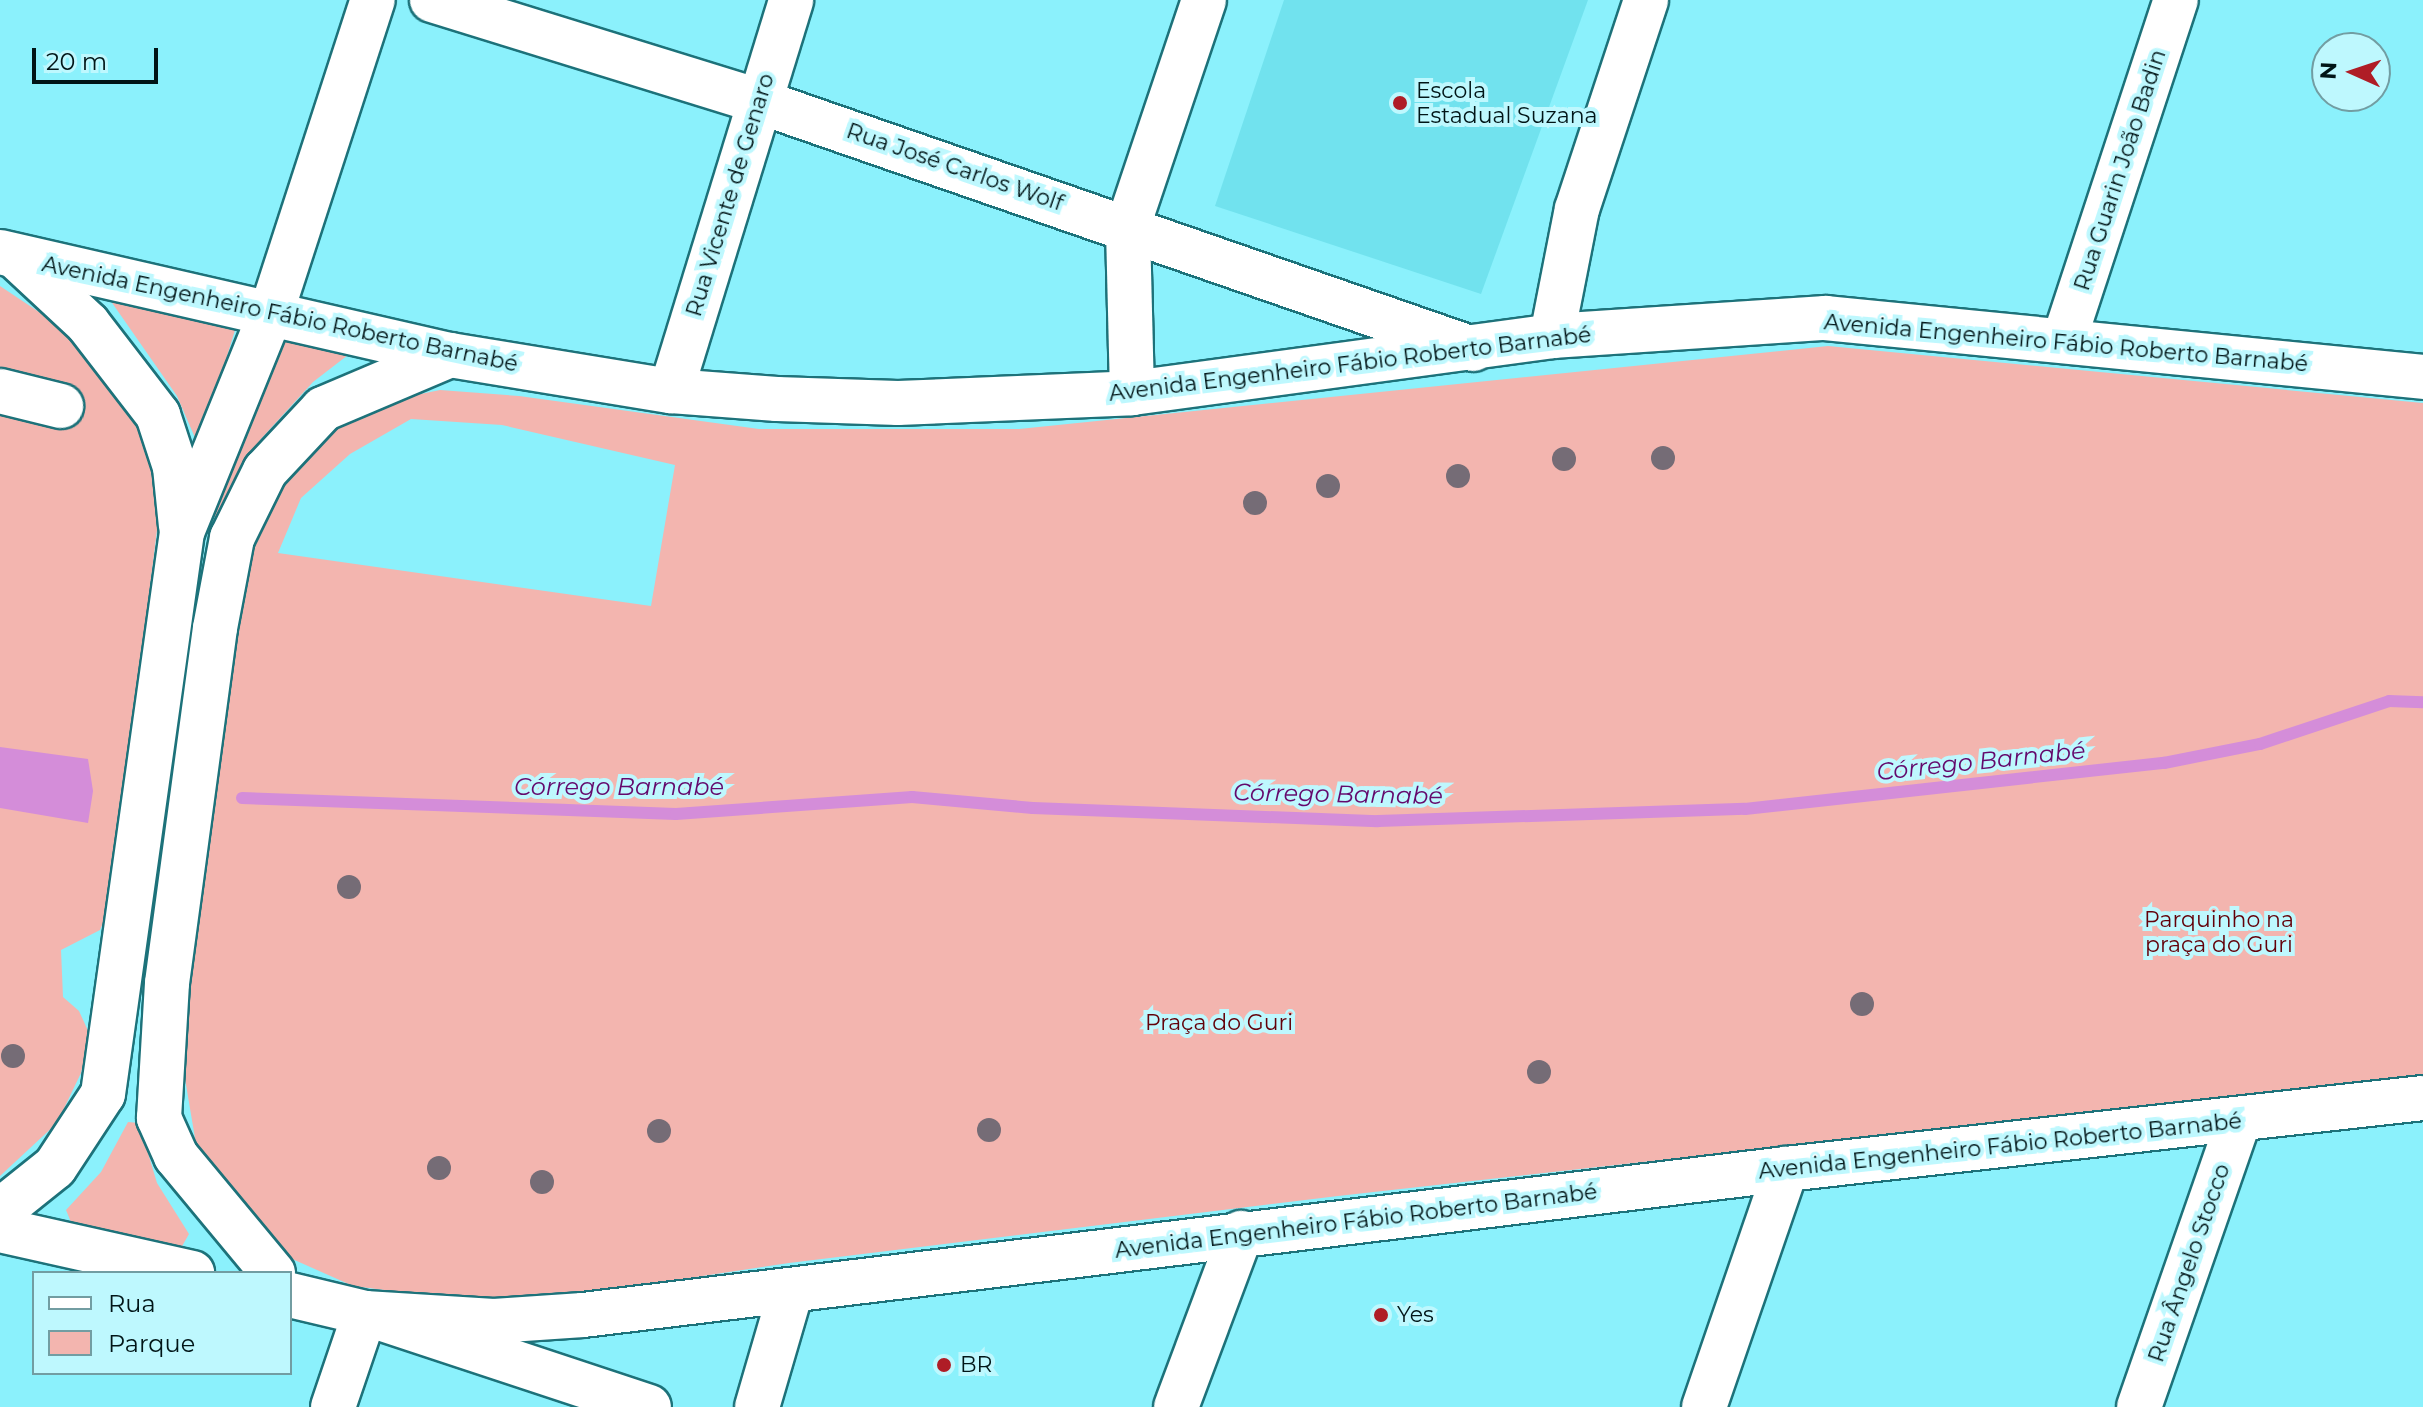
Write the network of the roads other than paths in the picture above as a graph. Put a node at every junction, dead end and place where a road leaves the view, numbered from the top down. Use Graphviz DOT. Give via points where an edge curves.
graph roads {
  1 [pos="373,0"];
  2 [pos="432,0"];
  3 [pos="791,0"];
  4 [pos="1204,0"];
  5 [pos="1646,0"];
  6 [pos="2176,0"];
  7 [pos="758,101"];
  8 [pos="1128,226"];
  9 [pos="8,254"];
  10 [pos="272,310"];
  11 [pos="1552,336"];
  12 [pos="2064,340"];
  13 [pos="1473,349"];
  14 [pos="450,355"];
  15 [pos="2423,377"];
  16 [pos="0,391"];
  17 [pos="671,391"];
  18 [pos="1132,393"];
  19 [pos="61,406"];
  20 [pos="182,532"];
  21 [pos="120,977"];
  22 [pos="167,983"];
  23 [pos="2423,1098"];
  24 [pos="2239,1120"];
  25 [pos="1786,1169"];
  26 [pos="0,1211"];
  27 [pos="0,1230"];
  28 [pos="1241,1233"];
  29 [pos="183,1271"];
  30 [pos="273,1271"];
  31 [pos="292,1290"];
  32 [pos="791,1291"];
  33 [pos="365,1313"];
  34 [pos="333,1407"];
  35 [pos="649,1407"];
  36 [pos="757,1407"];
  37 [pos="1176,1407"];
  38 [pos="1704,1407"];
  39 [pos="2139,1407"];
  1 -- 10 [label="main road"];
  2 -- 7 [label="main road, Rua José Carlos Wolf"];
  3 -- 7 [label="main road, Rua Vicente de Genaro"];
  4 -- 8 [label="main road"];
  5 -- 11 [label="main road" via="1577,209"];
  6 -- 12 [label="main road, Rua Guarin João Badin"];
  7 -- 8 [label="main road, Rua José Carlos Wolf"];
  7 -- 17 [label="main road, Rua Vicente de Genaro"];
  8 -- 13 [label="main road, Rua José Carlos Wolf"];
  8 -- 18 [label="main road"];
  9 -- 10 [label="main road, Avenida Engenheiro Fábio Roberto Barnabé"];
  9 -- 20 [label="main road" via="88,324 158,415 175,467"];
  10 -- 14 [label="main road, Avenida Engenheiro Fábio Roberto Barnabé"];
  10 -- 20 [label="main road"];
  11 -- 12 [label="main road, Avenida Engenheiro Fábio Roberto Barnabé" via="1825,318"];
  11 -- 13 [label="main road, Avenida Engenheiro Fábio Roberto Barnabé"];
  12 -- 15 [label="main road, Avenida Engenheiro Fábio Roberto Barnabé"];
  13 -- 18 [label="main road, Avenida Engenheiro Fábio Roberto Barnabé"];
  14 -- 17 [label="main road, Avenida Engenheiro Fábio Roberto Barnabé"];
  14 -- 22 [label="main road" via="323,409 265,471 232,538"];
  16 -- 19 [label="main road"];
  17 -- 18 [label="main road, Avenida Engenheiro Fábio Roberto Barnabé" via="898,403"];
  20 -- 21 [label="main road"];
  21 -- 22 [label="main road"];
  21 -- 26 [label="main road" via="103,1094 55,1167"];
  22 -- 30 [label="main road" via="159,1118 176,1156"];
  23 -- 24 [label="main road, Avenida Engenheiro Fábio Roberto Barnabé"];
  24 -- 25 [label="main road, Avenida Engenheiro Fábio Roberto Barnabé"];
  24 -- 39 [label="main road, Rua Ângelo Stocco"];
  25 -- 28 [label="main road, Avenida Engenheiro Fábio Roberto Barnabé"];
  25 -- 38 [label="main road"];
  27 -- 29 [label="main road"];
  28 -- 32 [label="main road, Avenida Engenheiro Fábio Roberto Barnabé"];
  28 -- 37 [label="main road"];
  31 -- 33 [label="main road, Avenida Engenheiro Fábio Roberto Barnabé"];
  32 -- 33 [label="main road, Avenida Engenheiro Fábio Roberto Barnabé" via="494,1321"];
  32 -- 36 [label="main road"];
  33 -- 34 [label="main road"];
  33 -- 35 [label="main road"];
}
